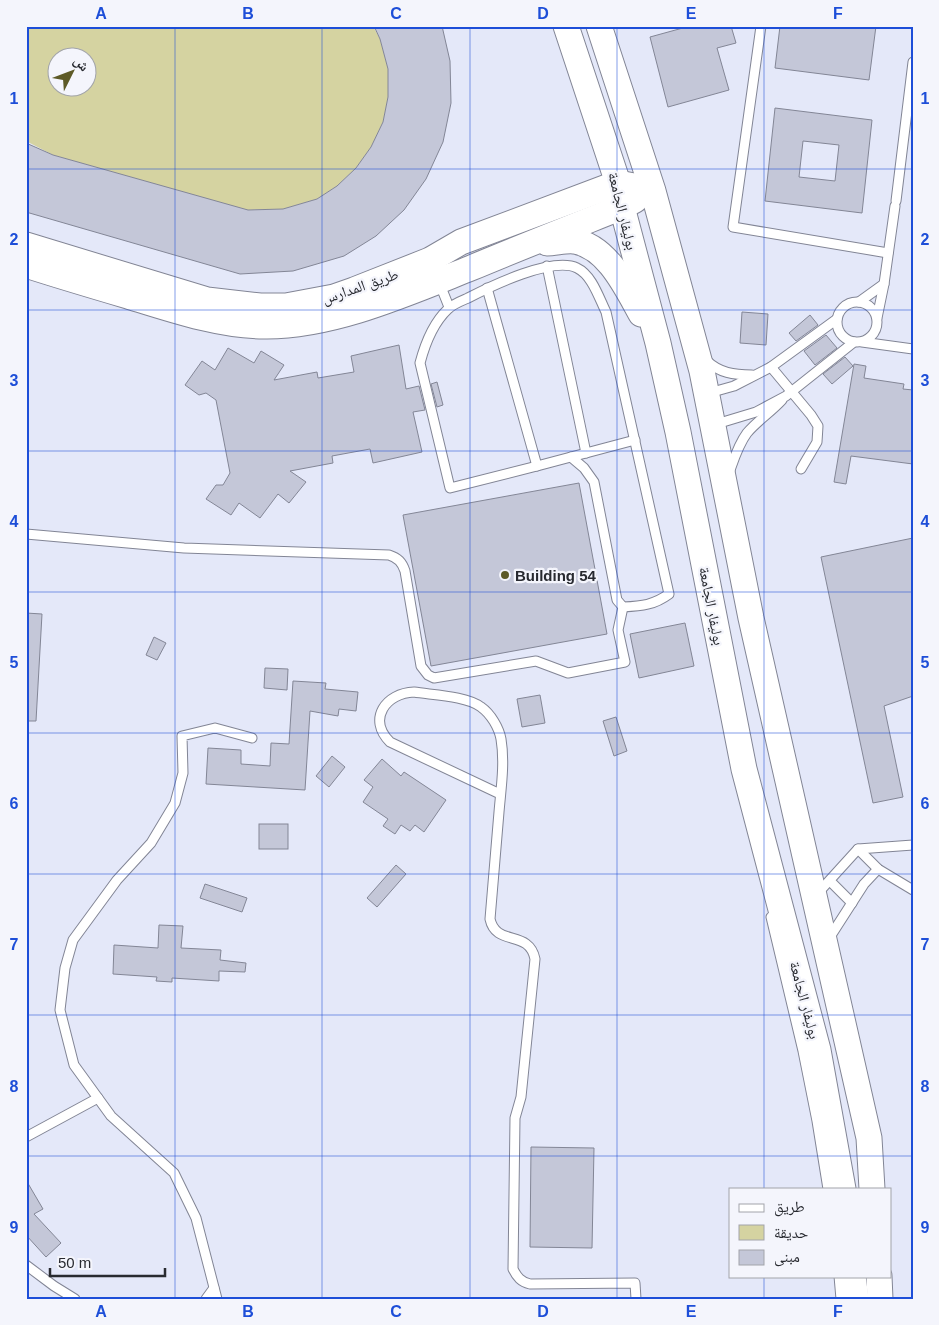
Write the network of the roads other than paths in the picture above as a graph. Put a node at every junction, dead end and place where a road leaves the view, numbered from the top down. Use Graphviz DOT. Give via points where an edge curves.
graph roads {
  1 [pos="566,26"];
  2 [pos="599,26"];
  3 [pos="761,26"];
  4 [pos="913,62"];
  5 [pos="910,108"];
  6 [pos="618,183"];
  7 [pos="653,191"];
  8 [pos="622,207"];
  9 [pos="26,245"];
  10 [pos="527,246"];
  11 [pos="888,253"];
  12 [pos="26,265"];
  13 [pos="547,266"];
  14 [pos="434,271"];
  15 [pos="884,284"];
  16 [pos="487,288"];
  17 [pos="859,302"];
  18 [pos="449,307"];
  19 [pos="877,318"];
  20 [pos="837,319"];
  21 [pos="858,342"];
  22 [pos="658,343"];
  23 [pos="913,349"];
  24 [pos="697,351"];
  25 [pos="770,367"];
  26 [pos="754,376"];
  27 [pos="706,393"];
  28 [pos="788,394"];
  29 [pos="713,425"];
  30 [pos="635,440"];
  31 [pos="586,453"];
  32 [pos="571,457"];
  33 [pos="537,466"];
  34 [pos="801,469"];
  35 [pos="729,508"];
  36 [pos="26,534"];
  37 [pos="623,607"];
  38 [pos="252,738"];
  39 [pos="744,769"];
  40 [pos="500,794"];
  41 [pos="913,845"];
  42 [pos="858,849"];
  43 [pos="878,869"];
  44 [pos="822,888"];
  45 [pos="913,890"];
  46 [pos="767,894"];
  47 [pos="852,903"];
  48 [pos="769,904"];
  49 [pos="826,944"];
  50 [pos="98,1098"];
  51 [pos="26,1137"];
  52 [pos="828,1188"];
  53 [pos="843,1188"];
  54 [pos="872,1188"];
  55 [pos="26,1265"];
  56 [pos="839,1278"];
  57 [pos="853,1278"];
  58 [pos="879,1278"];
  59 [pos="214,1288"];
  60 [pos="74,1299"];
  61 [pos="206,1299"];
  62 [pos="217,1299"];
  63 [pos="636,1299"];
  64 [pos="841,1299"];
  65 [pos="856,1299"];
  66 [pos="880,1299"];
  1 -- 6 [label="street, بوليفار الجامعة"];
  2 -- 7 [label="street, بوليفار الجامعة"];
  3 -- 11 [label="lane" via="734,227"];
  4 -- 5 [label="lane"];
  5 -- 11 [label="lane"];
  6 -- 7 [label="street"];
  6 -- 8 [label="street, بوليفار الجامعة"];
  6 -- 14 [label="street, طريق المدارس" via="461,242"];
  7 -- 8 [label="street"];
  7 -- 24 [label="street, بوليفار الجامعة"];
  8 -- 10 [label="street"];
  8 -- 22 [label="street, بوليفار الجامعة"];
  9 -- 14 [label="street, طريق المدارس" via="208,300 260,306 286,306 334,297"];
  10 -- 14 [label="street"];
  10 -- 22 [label="street" via="573,241 594,248 618,274"];
  11 -- 15 [label="lane"];
  12 -- 14 [label="street" via="164,307 236,324 264,326 347,314"];
  13 -- 16 [label="lane"];
  13 -- 30 [label="lane" via="567,265 587,275 606,312"];
  13 -- 31 [label="lane"];
  14 -- 18 [label="lane"];
  15 -- 17 [label="lane"];
  15 -- 19 [label="lane"];
  16 -- 18 [label="lane"];
  16 -- 33 [label="lane"];
  17 -- 19 [label="lane" via="874,310"];
  17 -- 20 [label="lane" via="846,306"];
  18 -- 33 [label="lane" via="439,319 420,363 450,488"];
  19 -- 21 [label="lane" via="874,333 869,339"];
  20 -- 21 [label="lane" via="841,334"];
  20 -- 25 [label="lane"];
  21 -- 23 [label="lane"];
  21 -- 28 [label="lane"];
  22 -- 39 [label="street, بوليفار الجامعة"];
  24 -- 26 [label="lane" via="712,366 723,371"];
  24 -- 27 [label="street, بوليفار الجامعة"];
  25 -- 26 [label="lane"];
  25 -- 28 [label="lane"];
  26 -- 27 [label="lane" via="734,386"];
  27 -- 29 [label="street, بوليفار الجامعة"];
  28 -- 29 [label="lane" via="756,412"];
  28 -- 34 [label="lane" via="818,426 817,442"];
  28 -- 35 [label="lane" via="747,432 737,449 728,474"];
  29 -- 35 [label="street, بوليفار الجامعة"];
  30 -- 31 [label="lane"];
  30 -- 37 [label="lane" via="669,594 658,602"];
  31 -- 32 [label="lane"];
  32 -- 33 [label="lane"];
  32 -- 37 [label="lane" via="594,482 617,600"];
  35 -- 44 [label="street, بوليفار الجامعة" via="751,618"];
  36 -- 37 [label="lane" via="184,548 389,555 403,565 421,666 434,678 536,661 568,673 625,662 618,630"];
  38 -- 50 [label="lane" via="215,728 182,736 183,773 175,803 151,843 117,880 73,940 65,968 60,1010 74,1065"];
  39 -- 46 [label="lane"];
  39 -- 53 [label="street, بوليفار الجامعة" via="818,1050"];
  40 -- 40 [label="lane" via="503,754 500,736 494,722 479,705 414,692 398,694 386,705 380,714 379,726 390,742"];
  40 -- 63 [label="lane" via="491,925 499,934 526,943 535,959 521,1097 515,1118 513,1269 519,1279 530,1284 635,1283"];
  41 -- 42 [label="lane"];
  42 -- 43 [label="lane"];
  42 -- 44 [label="lane"];
  43 -- 45 [label="lane"];
  43 -- 47 [label="lane"];
  44 -- 47 [label="lane"];
  44 -- 49 [label="street, بوليفار الجامعة"];
  47 -- 49 [label="lane"];
  48 -- 52 [label="lane" via="803,1051"];
  49 -- 54 [label="street, بوليفار الجامعة" via="869,1138"];
  50 -- 51 [label="lane"];
  50 -- 59 [label="lane" via="111,1116 174,1173 196,1218"];
  55 -- 60 [label="lane"];
  56 -- 64 [label="lane"];
  57 -- 65 [label="street"];
  58 -- 66 [label="street"];
  59 -- 61 [label="lane"];
  59 -- 62 [label="lane"];
}
